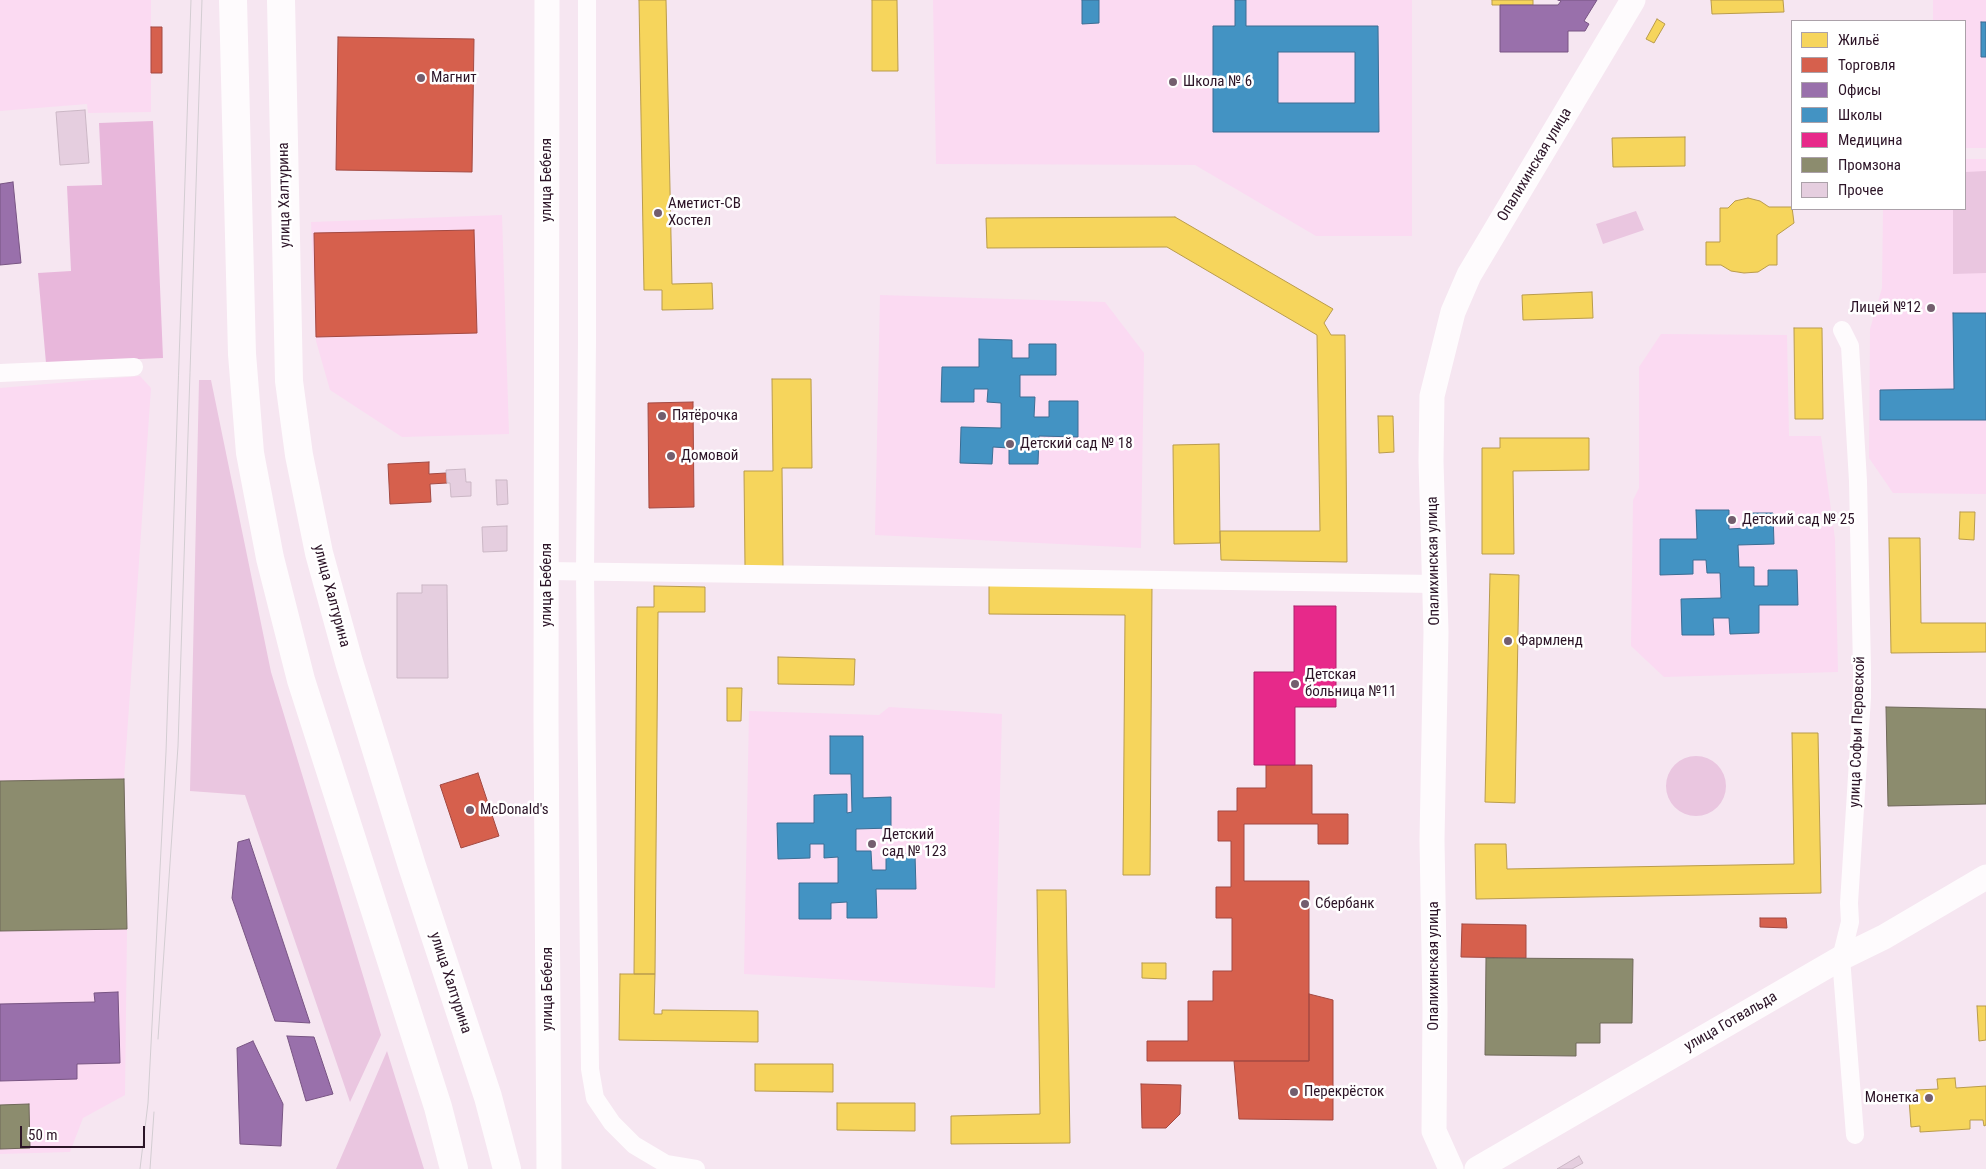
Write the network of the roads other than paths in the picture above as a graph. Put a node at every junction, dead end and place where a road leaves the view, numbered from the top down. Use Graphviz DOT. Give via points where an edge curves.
graph roads {
  1 [pos="233,0"];
  2 [pos="281,0"];
  3 [pos="547,0"];
  4 [pos="587,0"];
  5 [pos="1633,0"];
  6 [pos="1842,330"];
  7 [pos="134,366"];
  8 [pos="0,373"];
  9 [pos="548,572"];
  10 [pos="585,572"];
  11 [pos="1434,584"];
  12 [pos="1986,877"];
  13 [pos="1841,958"];
  14 [pos="1855,1135"];
  15 [pos="454,1169"];
  16 [pos="507,1169"];
  17 [pos="549,1169"];
  18 [pos="696,1169"];
  19 [pos="1451,1169"];
  20 [pos="1477,1169"];
  1 -- 15 [label="main road" via="242,354 250,453 270,558 301,680 438,1108"];
  2 -- 16 [label="main road, улица Халтурина" via="290,381 301,465 319,553 349,662 488,1097"];
  3 -- 9 [label="main road, улица Бебеля"];
  4 -- 10 [label="street"];
  5 -- 11 [label="main road, Опалихинская улица" via="1488,241 1453,312 1432,396"];
  6 -- 13 [label="street, улица Софьи Перовской" via="1850,346 1857,472 1862,697 1850,922"];
  7 -- 8 [label="street"];
  9 -- 10 [label="street"];
  9 -- 17 [label="main road, улица Бебеля"];
  10 -- 11 [label="street"];
  10 -- 18 [label="street" via="590,1069 596,1098 612,1123 634,1145 666,1164"];
  11 -- 19 [label="main road, Опалихинская улица" via="1434,1130"];
  12 -- 13 [label="main road, улица Готвальда" via="1884,937"];
  13 -- 14 [label="street, улица Софьи Перовской"];
  13 -- 20 [label="main road, улица Готвальда"];
}
